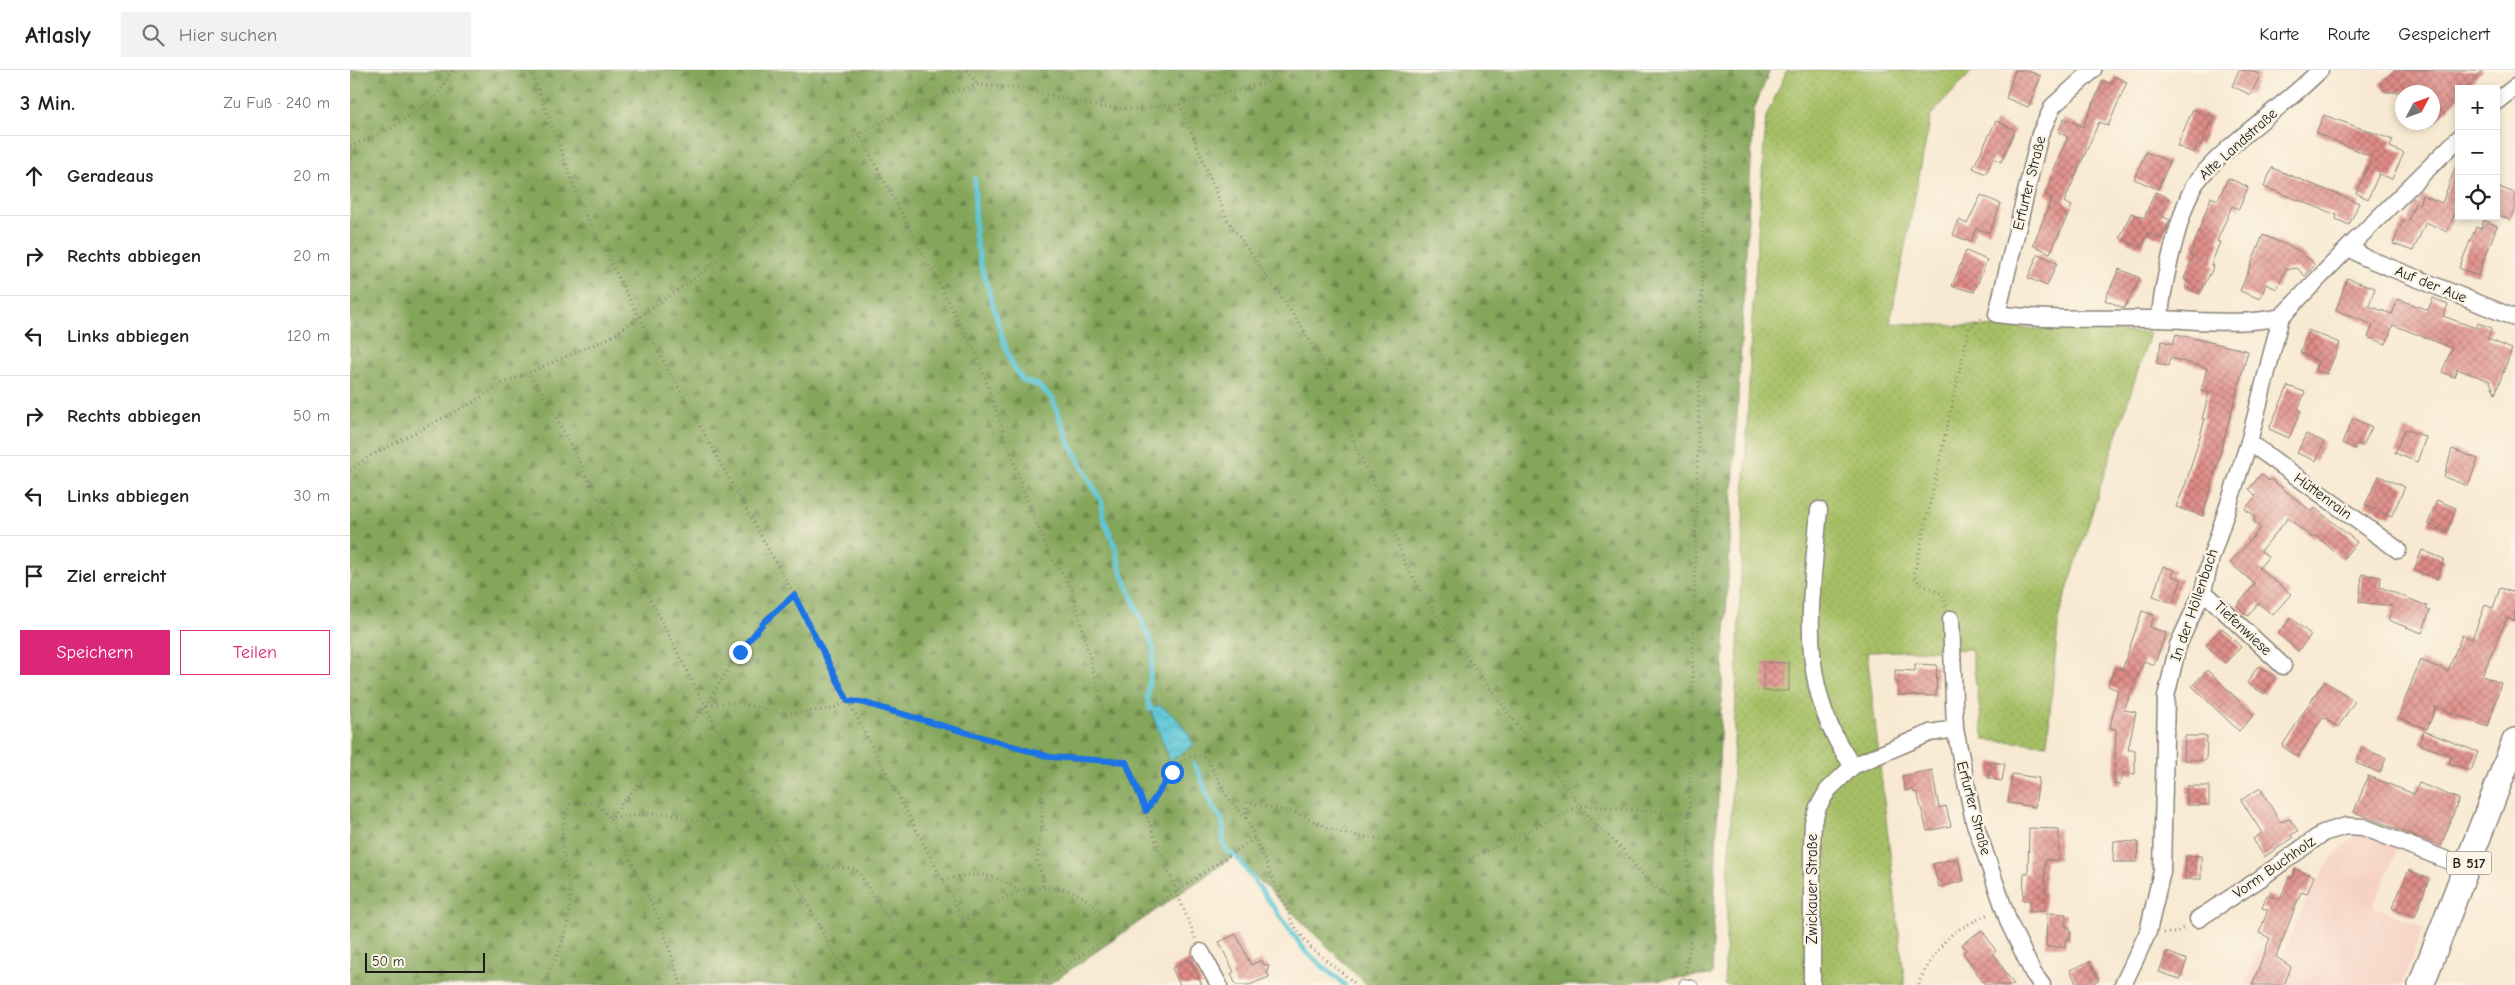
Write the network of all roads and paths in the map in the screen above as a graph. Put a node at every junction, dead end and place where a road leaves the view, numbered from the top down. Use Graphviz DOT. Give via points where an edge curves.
graph roads {
  1 [pos="452,70"];
  2 [pos="531,70"];
  3 [pos="967,70"];
  4 [pos="1281,70"];
  5 [pos="1720,70"];
  6 [pos="2093,70"];
  7 [pos="2320,70"];
  8 [pos="978,85"];
  9 [pos="2515,87"];
  10 [pos="2500,99"];
  11 [pos="1180,104"];
  12 [pos="859,133"];
  13 [pos="2455,142"];
  14 [pos="350,147"];
  15 [pos="2349,246"];
  16 [pos="1997,314"];
  17 [pos="638,317"];
  18 [pos="2281,317"];
  19 [pos="2515,318"];
  20 [pos="2160,319"];
  21 [pos="528,373"];
  22 [pos="2248,442"];
  23 [pos="350,470"];
  24 [pos="1818,510"];
  25 [pos="2398,550"];
  26 [pos="2202,591"];
  27 [pos="794,595"];
  28 [pos="1951,619"];
  29 [pos="2283,666"];
  30 [pos="848,701"];
  31 [pos="706,705"];
  32 [pos="1955,729"];
  33 [pos="2515,741"];
  34 [pos="1050,757"];
  35 [pos="1126,762"];
  36 [pos="1853,766"];
  37 [pos="1582,804"];
  38 [pos="1146,811"];
  39 [pos="1689,813"];
  40 [pos="610,818"];
  41 [pos="1246,818"];
  42 [pos="765,819"];
  43 [pos="1255,838"];
  44 [pos="788,864"];
  45 [pos="2467,868"];
  46 [pos="943,880"];
  47 [pos="1042,886"];
  48 [pos="1176,889"];
  49 [pos="1018,891"];
  50 [pos="2003,906"];
  51 [pos="1688,915"];
  52 [pos="2198,919"];
  53 [pos="963,921"];
  54 [pos="1114,933"];
  55 [pos="1201,952"];
  56 [pos="985,966"];
  57 [pos="920,967"];
  58 [pos="1684,983"];
  59 [pos="542,985"];
  60 [pos="681,985"];
  61 [pos="854,985"];
  62 [pos="933,985"];
  63 [pos="995,985"];
  64 [pos="1038,985"];
  65 [pos="1219,985"];
  66 [pos="1356,985"];
  67 [pos="1693,985"];
  68 [pos="1812,985"];
  69 [pos="1919,985"];
  70 [pos="2042,985"];
  71 [pos="2123,985"];
  72 [pos="2420,985"];
  1 -- 14 [label="path" via="437,96 392,128"];
  2 -- 17 [label="path" via="582,210"];
  3 -- 8 [label="path"];
  4 -- 11 [label="path" via="1266,83"];
  5 -- 39 [label="path" via="1707,124 1704,172"];
  6 -- 16 [label="street, Erfurter Straße" via="2053,106 2040,134"];
  7 -- 20 [label="street, Alte Landstraße" via="2197,181 2182,215 2161,300"];
  8 -- 11 [label="path" via="1020,88 1101,107"];
  8 -- 12 [label="path" via="905,110"];
  9 -- 10 [label="street"];
  11 -- 37 [label="path" via="1227,219 1303,329 1330,378 1358,452 1385,506 1405,564 1436,615 1512,718"];
  12 -- 17 [label="path" via="804,170 750,230 699,276"];
  12 -- 35 [label="path" via="978,358 1026,498 1050,555 1072,587 1103,708"];
  13 -- 15 [label="street"];
  15 -- 18 [label="street"];
  15 -- 19 [label="street, Auf der Aue" via="2364,257"];
  16 -- 20 [label="street" via="2028,318"];
  16 -- 28 [label="path" via="1979,318 1969,329 1914,575 1919,583 1942,594"];
  17 -- 21 [label="path" via="609,338"];
  17 -- 27 [label="path"];
  18 -- 20 [label="street" via="2246,323"];
  18 -- 22 [label="street, In der Höllenbach"];
  21 -- 23 [label="path" via="368,457"];
  21 -- 31 [label="path" via="547,400"];
  22 -- 25 [label="street, Hüttenrain"];
  22 -- 26 [label="street, In der Höllenbach"];
  24 -- 36 [label="street" via="1810,631 1812,670 1828,722 1839,747"];
  26 -- 29 [label="street, Tiefenwiese"];
  26 -- 71 [label="street, In der Höllenbach" via="2178,645 2166,697 2162,872 2148,932"];
  27 -- 30 [label="path"];
  27 -- 31 [label="path" via="764,622 740,652"];
  28 -- 32 [label="street, Erfurter Straße"];
  30 -- 31 [label="path" via="832,709 785,714 734,702"];
  30 -- 34 [label="path" via="861,702"];
  30 -- 46 [label="path"];
  31 -- 40 [label="path"];
  31 -- 42 [label="path"];
  32 -- 36 [label="street, Zwickauer Straße" via="1930,733"];
  32 -- 50 [label="street, Erfurter Straße" via="1974,821"];
  33 -- 45 [label="main road, B 517"];
  34 -- 35 [label="path"];
  34 -- 47 [label="path" via="1042,787 1037,861"];
  35 -- 38 [label="path"];
  36 -- 68 [label="street, Zwickauer Straße" via="1828,790 1813,822"];
  37 -- 39 [label="path"];
  37 -- 41 [label="path" via="1463,862 1434,852 1419,841 1340,833 1295,813 1247,802"];
  37 -- 51 [label="path" via="1595,824 1624,850 1646,879"];
  38 -- 41 [label="path" via="1180,763 1189,756 1199,755 1207,758 1228,798"];
  38 -- 48 [label="path"];
  39 -- 51 [label="path"];
  40 -- 42 [label="path" via="672,814 693,821 742,816"];
  40 -- 59 [label="path" via="596,802 571,804 564,817 561,839 570,901 566,938"];
  40 -- 60 [label="path" via="661,923"];
  41 -- 43 [label="path"];
  42 -- 44 [label="path"];
  43 -- 48 [label="path"];
  43 -- 66 [label="path" via="1293,924 1311,948"];
  44 -- 57 [label="path" via="856,869"];
  44 -- 61 [label="path"];
  45 -- 52 [label="street, Vorm Buchholz" via="2363,827 2346,826 2323,833"];
  45 -- 72 [label="main road, B 517"];
  46 -- 49 [label="path" via="983,874 1005,881"];
  46 -- 53 [label="path"];
  47 -- 49 [label="path"];
  47 -- 54 [label="path" via="1078,893 1105,917"];
  48 -- 54 [label="path"];
  48 -- 55 [label="path"];
  49 -- 53 [label="path"];
  50 -- 69 [label="path" via="1949,937 1924,971"];
  50 -- 70 [label="street, Erfurter Straße"];
  51 -- 58 [label="path" via="1690,946"];
  53 -- 56 [label="path"];
  54 -- 64 [label="path"];
  55 -- 65 [label="street"];
  56 -- 57 [label="path" via="949,958"];
  56 -- 63 [label="path"];
  57 -- 62 [label="path"];
  58 -- 67 [label="lane"];
}
